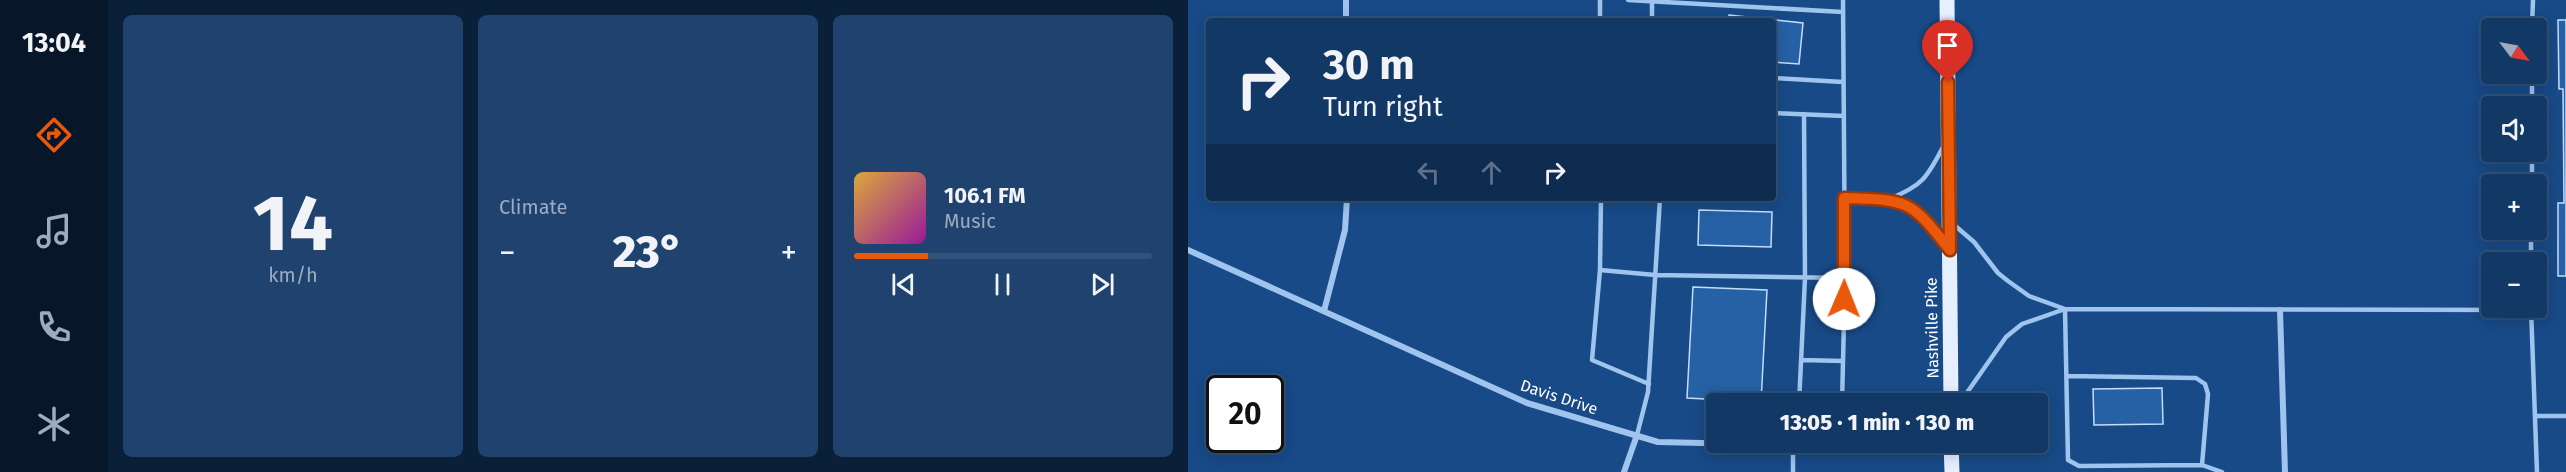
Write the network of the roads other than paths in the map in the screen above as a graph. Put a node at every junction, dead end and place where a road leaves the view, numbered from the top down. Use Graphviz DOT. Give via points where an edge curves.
graph roads {
  1 [pos="1346,0"];
  2 [pos="1600,0"];
  3 [pos="1628,0"];
  4 [pos="1843,0"];
  5 [pos="1947,0"];
  6 [pos="2533,0"];
  7 [pos="1652,1"];
  8 [pos="1843,12"];
  9 [pos="1346,18"];
  10 [pos="1600,18"];
  11 [pos="1653,18"];
  12 [pos="2532,18"];
  13 [pos="1776,78"];
  14 [pos="1843,82"];
  15 [pos="1776,113"];
  16 [pos="1804,114"];
  17 [pos="1844,116"];
  18 [pos="1948,136"];
  19 [pos="1844,198"];
  20 [pos="1889,199"];
  21 [pos="1347,201"];
  22 [pos="1601,201"];
  23 [pos="1660,201"];
  24 [pos="1949,221"];
  25 [pos="1188,250"];
  26 [pos="1950,250"];
  27 [pos="1600,270"];
  28 [pos="1655,275"];
  29 [pos="1805,278"];
  30 [pos="1845,278"];
  31 [pos="2065,309"];
  32 [pos="2481,309"];
  33 [pos="2280,310"];
  34 [pos="1324,311"];
  35 [pos="2531,318"];
  36 [pos="1801,360"];
  37 [pos="1843,361"];
  38 [pos="2067,376"];
  39 [pos="1649,384"];
  40 [pos="1800,393"];
  41 [pos="1842,393"];
  42 [pos="1951,393"];
  43 [pos="1967,393"];
  44 [pos="2535,416"];
  45 [pos="2566,416"];
  46 [pos="1637,435"];
  47 [pos="1706,443"];
  48 [pos="1793,453"];
  49 [pos="1951,453"];
  50 [pos="2202,465"];
  51 [pos="1624,472"];
  52 [pos="1792,472"];
  53 [pos="1952,472"];
  54 [pos="2222,472"];
  55 [pos="2285,472"];
  56 [pos="2537,472"];
  1 -- 9 [label="street"];
  2 -- 10 [label="lane"];
  3 -- 7 [label="lane"];
  4 -- 8 [label="lane"];
  5 -- 18 [label="main road, Nashville Pike"];
  6 -- 12 [label="lane"];
  7 -- 8 [label="lane"];
  7 -- 11 [label="lane"];
  8 -- 14 [label="lane"];
  13 -- 14 [label="lane"];
  14 -- 17 [label="lane"];
  15 -- 16 [label="lane"];
  16 -- 17 [label="lane"];
  16 -- 29 [label="lane"];
  17 -- 19 [label="lane"];
  18 -- 20 [label="lane" via="1932,168 1914,189"];
  18 -- 24 [label="main road, Nashville Pike"];
  19 -- 20 [label="lane"];
  19 -- 30 [label="lane"];
  20 -- 26 [label="lane" via="1923,216"];
  21 -- 34 [label="street" via="1345,230"];
  22 -- 27 [label="lane"];
  23 -- 28 [label="lane"];
  24 -- 26 [label="main road, Nashville Pike"];
  24 -- 31 [label="lane" via="1974,242 2008,282 2029,296"];
  25 -- 34 [label="street, Davis Drive"];
  26 -- 42 [label="main road, Nashville Pike"];
  27 -- 28 [label="lane"];
  27 -- 39 [label="lane" via="1592,360"];
  28 -- 29 [label="lane"];
  28 -- 39 [label="lane"];
  29 -- 30 [label="lane"];
  29 -- 36 [label="lane"];
  30 -- 37 [label="lane"];
  31 -- 33 [label="lane"];
  31 -- 38 [label="lane"];
  31 -- 43 [label="lane" via="2022,324 2006,338"];
  32 -- 33 [label="lane"];
  33 -- 55 [label="street"];
  34 -- 46 [label="street, Davis Drive" via="1527,403"];
  35 -- 44 [label="lane"];
  36 -- 37 [label="lane"];
  36 -- 40 [label="lane"];
  37 -- 41 [label="lane"];
  38 -- 50 [label="lane" via="2068,460 2079,466"];
  38 -- 50 [label="lane" via="2196,378 2205,384 2208,394"];
  39 -- 46 [label="lane"];
  44 -- 45 [label="lane"];
  44 -- 56 [label="lane"];
  46 -- 47 [label="street, Davis Drive" via="1659,442"];
  46 -- 51 [label="street"];
  48 -- 52 [label="lane"];
  49 -- 53 [label="main road"];
  50 -- 54 [label="lane"];
}
